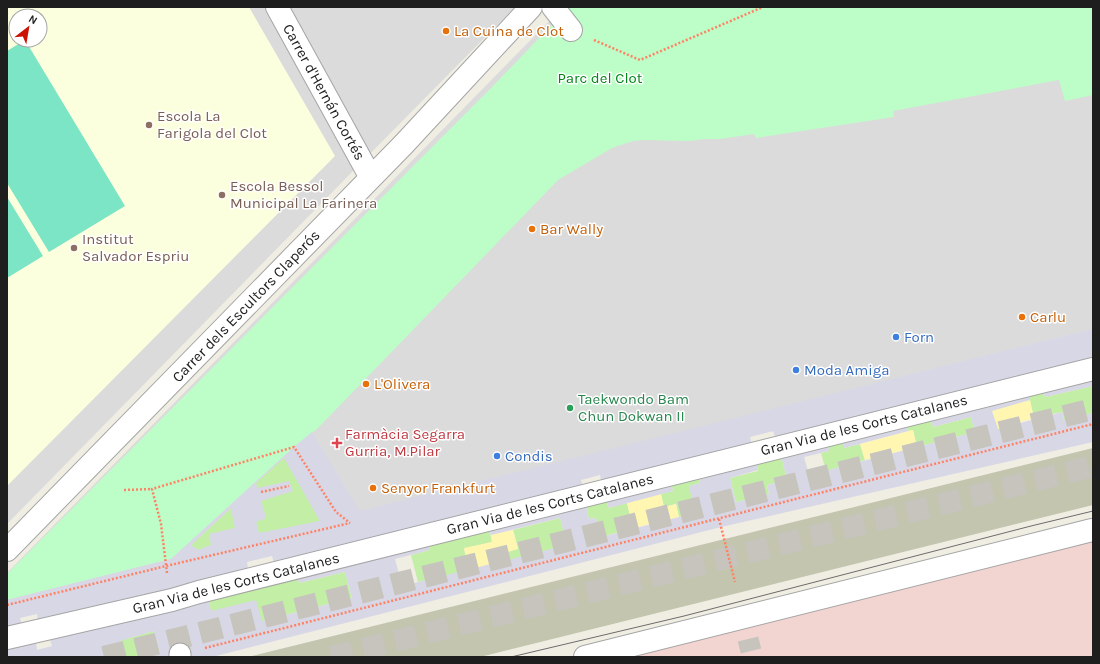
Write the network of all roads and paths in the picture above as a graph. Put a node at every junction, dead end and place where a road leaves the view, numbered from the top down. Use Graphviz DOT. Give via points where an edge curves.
graph roads {
  1 [pos="277,7"];
  2 [pos="531,7"];
  3 [pos="553,7"];
  4 [pos="763,7"];
  5 [pos="572,30"];
  6 [pos="371,178"];
  7 [pos="1093,369"];
  8 [pos="1093,424"];
  9 [pos="289,486"];
  10 [pos="152,489"];
  11 [pos="124,490"];
  12 [pos="261,492"];
  13 [pos="719,519"];
  14 [pos="1092,530"];
  15 [pos="7,550"];
  16 [pos="166,566"];
  17 [pos="168,576"];
  18 [pos="735,582"];
  19 [pos="7,605"];
  20 [pos="7,638"];
  21 [pos="180,656"];
  22 [pos="585,657"];
  1 -- 6 [label="street, Carrer d'Hernán Cortés"];
  2 -- 6 [label="street, Carrer dels Escultors Claperós"];
  3 -- 5 [label="street"];
  4 -- 5 [label="path" via="640,60"];
  6 -- 15 [label="street, Carrer dels Escultors Claperós"];
  7 -- 20 [label="street, Gran Via de les Corts Catalanes" via="172,600"];
  8 -- 13 [label="path"];
  9 -- 12 [label="path"];
  10 -- 11 [label="path, Gran Via de les Corts Catalanes"];
  10 -- 16 [label="path, Gran Via de les Corts Catalanes" via="161,524"];
  10 -- 16 [label="path, Gran Via de les Corts Catalanes" via="294,447 336,512 350,523"];
  13 -- 18 [label="path"];
  13 -- 21 [label="path"];
  14 -- 22 [label="street"];
  16 -- 17 [label="path, Gran Via de les Corts Catalanes"];
  16 -- 19 [label="path, Gran Via de les Corts Catalanes"];
}
